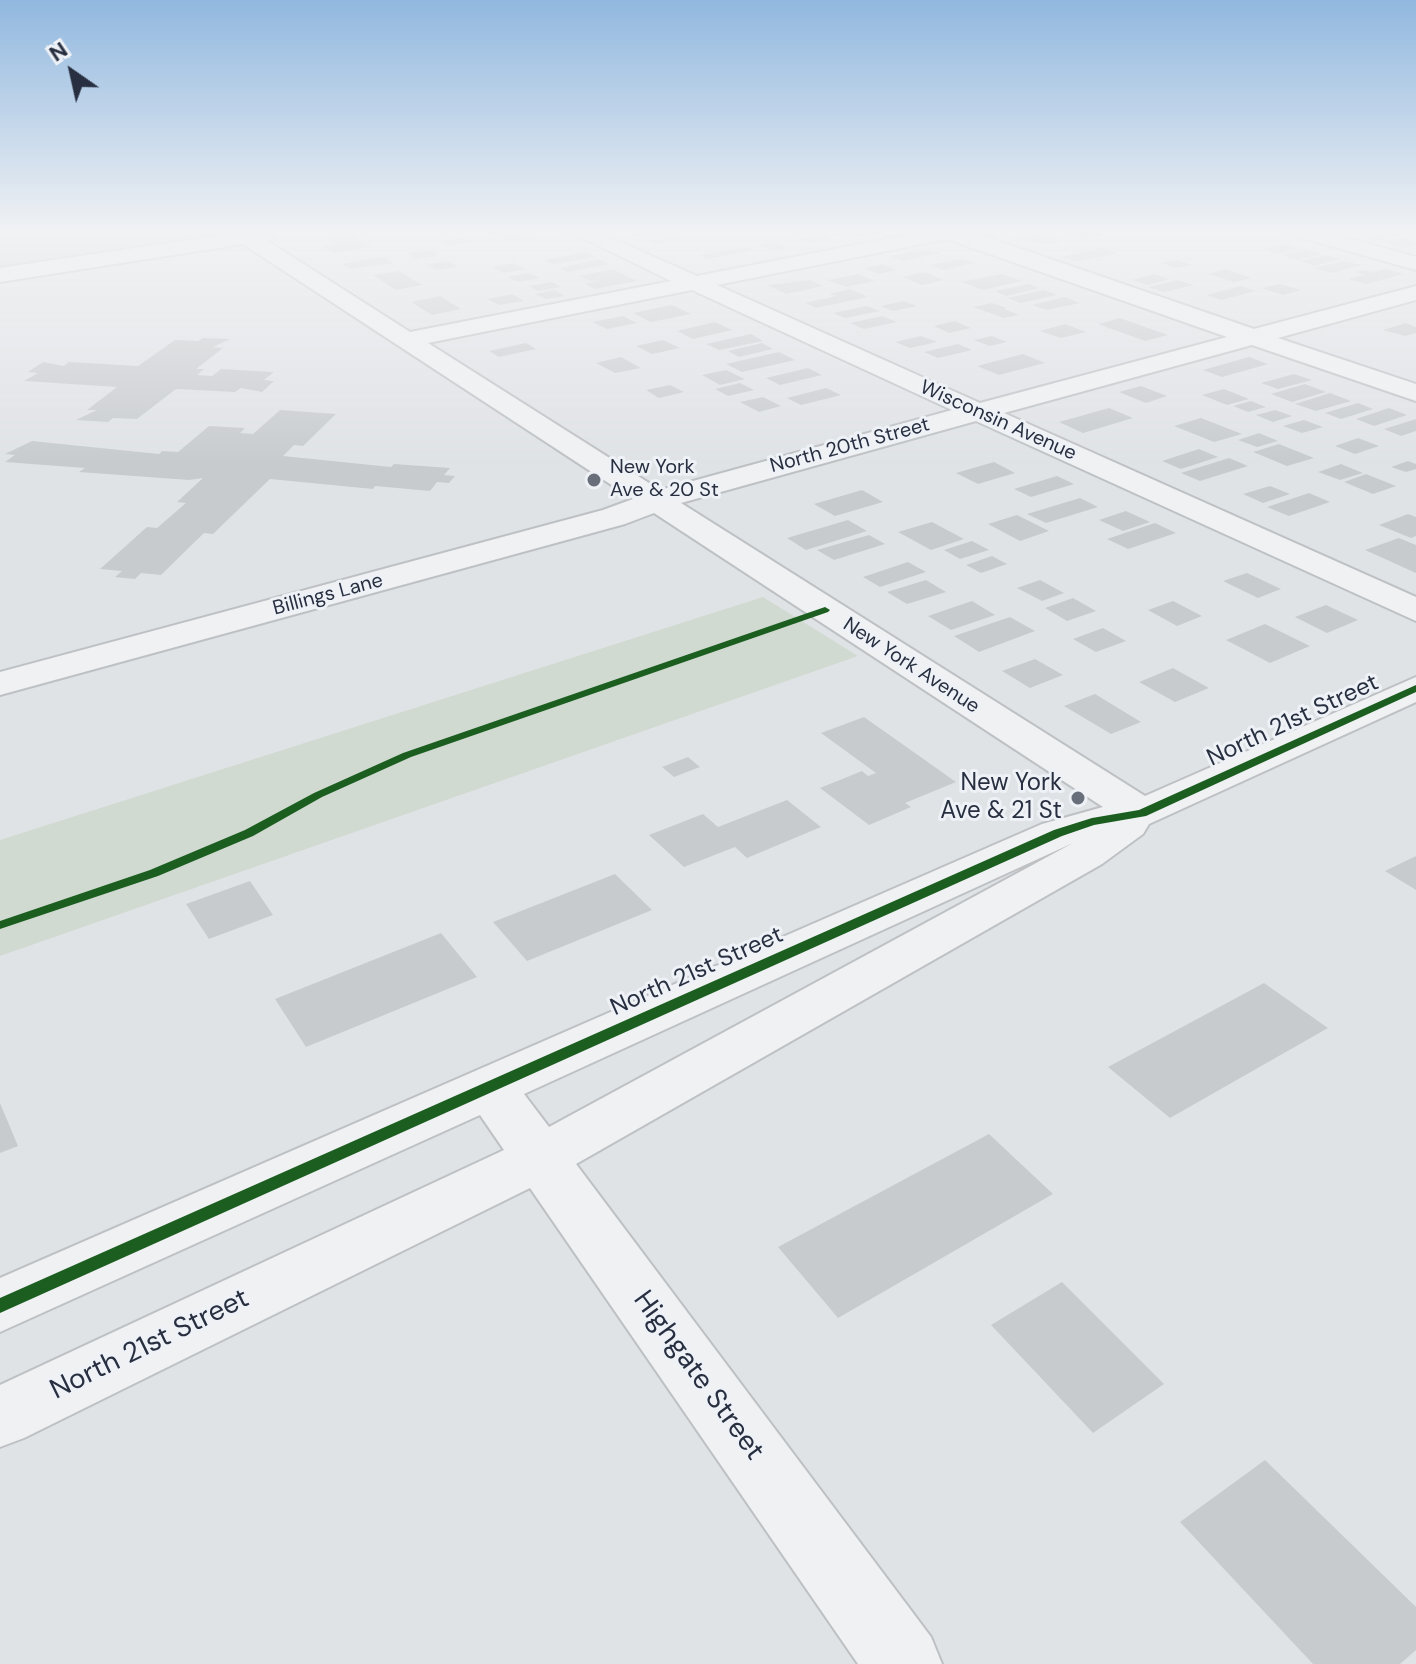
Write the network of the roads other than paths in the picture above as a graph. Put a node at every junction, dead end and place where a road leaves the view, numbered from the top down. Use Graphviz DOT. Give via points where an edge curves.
graph roads {
  1 [pos="357,309"];
  2 [pos="567,309"];
  3 [pos="749,309"];
  4 [pos="1169,309"];
  5 [pos="1359,309"];
  6 [pos="1253,338"];
  7 [pos="405,340"];
  8 [pos="1416,393"];
  9 [pos="977,412"];
  10 [pos="655,501"];
  11 [pos="1416,610"];
  12 [pos="0,684"];
  13 [pos="1416,688"];
  14 [pos="1142,813"];
  15 [pos="491,1089"];
  16 [pos="541,1157"];
  17 [pos="0,1306"];
  18 [pos="0,1417"];
  19 [pos="904,1664"];
  1 -- 7 [label="street, New York Avenue"];
  2 -- 7 [label="street"];
  3 -- 9 [label="street, Wisconsin Avenue"];
  4 -- 6 [label="street"];
  5 -- 6 [label="street, North 20th Street"];
  6 -- 8 [label="street"];
  6 -- 9 [label="street, North 20th Street"];
  7 -- 10 [label="street, New York Avenue"];
  9 -- 10 [label="street, North 20th Street"];
  9 -- 11 [label="street, Wisconsin Avenue"];
  10 -- 12 [label="street, Billings Lane" via="614,517"];
  10 -- 14 [label="street, New York Avenue"];
  13 -- 14 [label="street, North 21st Street"];
  14 -- 15 [label="street, North 21st Street" via="1058,833"];
  14 -- 16 [label="street, North 21st Street" via="1112,838 992,908"];
  15 -- 16 [label="street, Highgate Street"];
  15 -- 17 [label="street, North 21st Street"];
  16 -- 18 [label="street, North 21st Street"];
  16 -- 19 [label="street, Highgate Street"];
}
